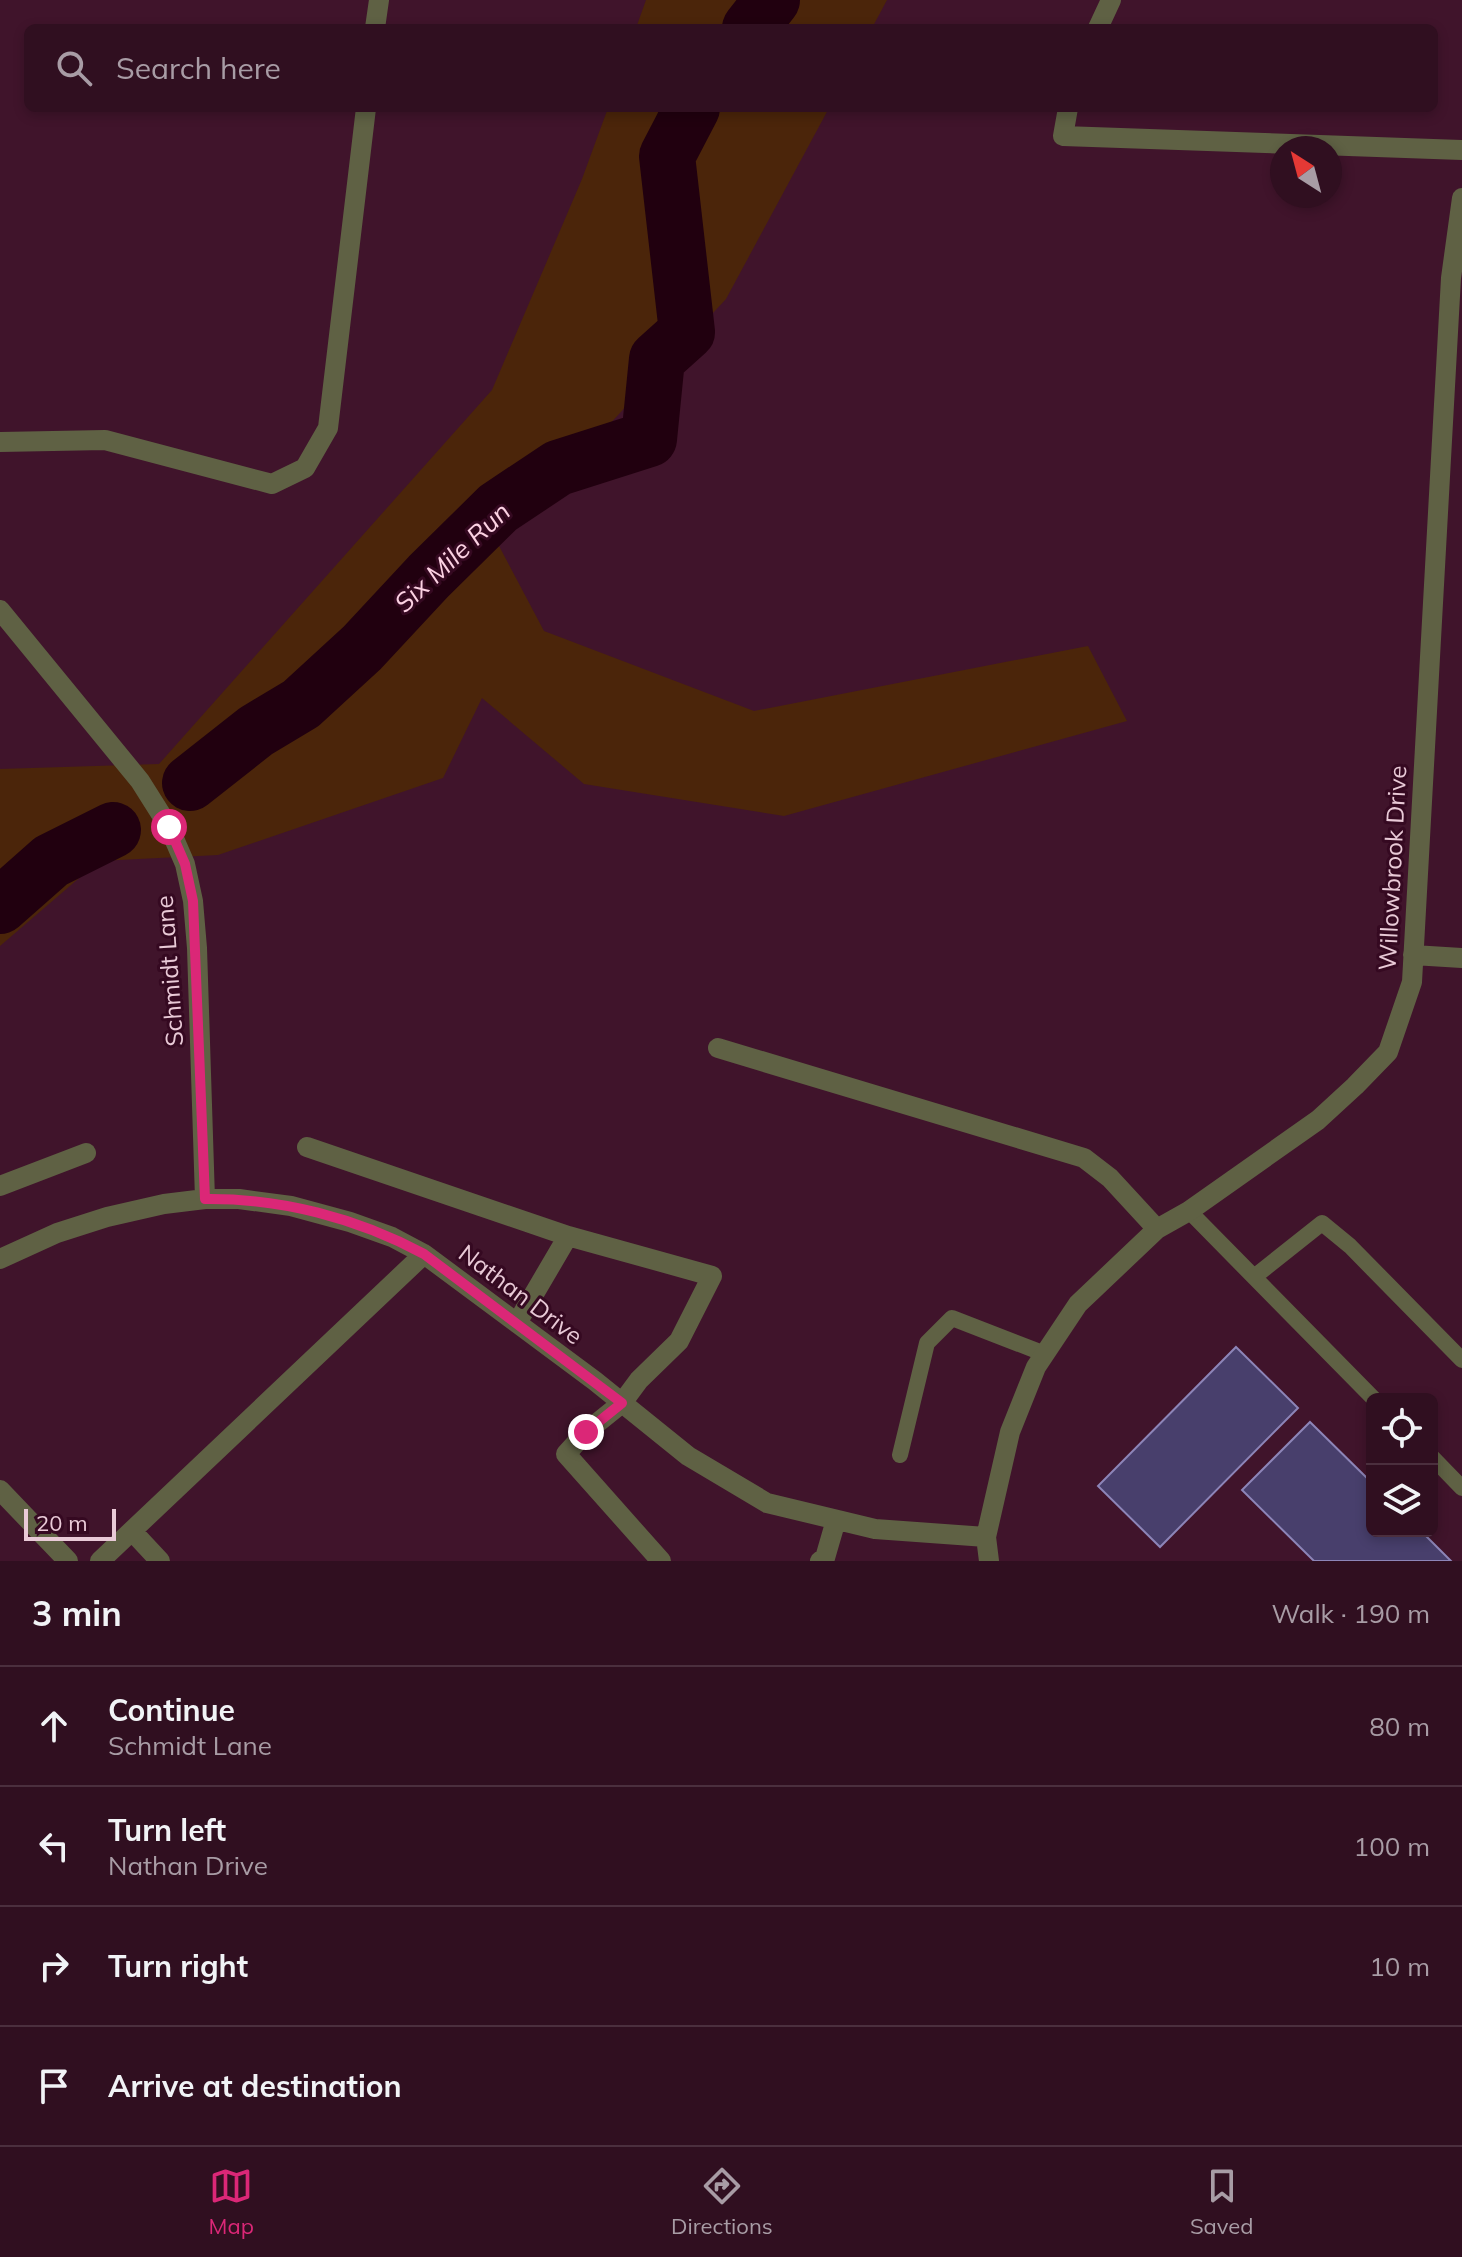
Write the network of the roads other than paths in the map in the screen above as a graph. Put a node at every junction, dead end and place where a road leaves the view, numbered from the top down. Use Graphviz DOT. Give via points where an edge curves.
graph roads {
  1 [pos="379,0"];
  2 [pos="1111,0"];
  3 [pos="376,24"];
  4 [pos="1100,24"];
  5 [pos="366,112"];
  6 [pos="1067,112"];
  7 [pos="1462,150"];
  8 [pos="1462,198"];
  9 [pos="0,442"];
  10 [pos="0,610"];
  11 [pos="1413,955"];
  12 [pos="1462,958"];
  13 [pos="718,1048"];
  14 [pos="307,1147"];
  15 [pos="86,1153"];
  16 [pos="0,1186"];
  17 [pos="205,1199"];
  18 [pos="1189,1211"];
  19 [pos="1157,1229"];
  20 [pos="568,1236"];
  21 [pos="424,1254"];
  22 [pos="0,1259"];
  23 [pos="1254,1277"];
  24 [pos="517,1323"];
  25 [pos="1045,1354"];
  26 [pos="1462,1360"];
  27 [pos="1368,1393"];
  28 [pos="622,1403"];
  29 [pos="900,1455"];
  30 [pos="1438,1463"];
  31 [pos="1462,1488"];
  32 [pos="0,1490"];
  33 [pos="836,1520"];
  34 [pos="132,1531"];
  35 [pos="986,1537"];
  36 [pos="68,1561"];
  37 [pos="100,1561"];
  38 [pos="160,1561"];
  39 [pos="661,1561"];
  40 [pos="820,1561"];
  41 [pos="989,1561"];
  1 -- 3 [label="street"];
  2 -- 4 [label="street"];
  5 -- 9 [label="street" via="328,428 305,468 272,484 105,440"];
  6 -- 7 [label="street" via="1063,136"];
  8 -- 11 [label="street, Willowbrook Drive" via="1451,278"];
  10 -- 17 [label="street, Schmidt Lane" via="140,781 185,864 197,948"];
  11 -- 12 [label="street"];
  11 -- 18 [label="street, Willowbrook Drive" via="1412,982 1388,1052 1318,1120"];
  13 -- 19 [label="street" via="1084,1158"];
  14 -- 20 [label="street"];
  15 -- 16 [label="street"];
  17 -- 21 [label="street, Nathan Drive" via="291,1206 392,1237"];
  17 -- 22 [label="street, Nathan Drive" via="107,1217"];
  18 -- 19 [label="street, Willowbrook Drive"];
  18 -- 23 [label="lane"];
  19 -- 25 [label="street, Willowbrook Drive" via="1078,1304"];
  20 -- 24 [label="street"];
  20 -- 28 [label="street" via="712,1276 679,1341"];
  21 -- 24 [label="street, Nathan Drive"];
  21 -- 34 [label="street"];
  23 -- 26 [label="lane" via="1322,1223"];
  23 -- 27 [label="lane"];
  24 -- 28 [label="street, Nathan Drive"];
  25 -- 29 [label="lane" via="952,1318 927,1343"];
  25 -- 35 [label="street, Willowbrook Drive" via="1010,1432"];
  28 -- 33 [label="street, Nathan Drive" via="688,1456 767,1503"];
  28 -- 39 [label="street" via="566,1454"];
  30 -- 31 [label="lane"];
  32 -- 36 [label="street"];
  33 -- 35 [label="street, Nathan Drive" via="875,1529"];
  33 -- 40 [label="street"];
  34 -- 37 [label="street"];
  34 -- 38 [label="street"];
  35 -- 41 [label="street, Willowbrook Drive"];
}
